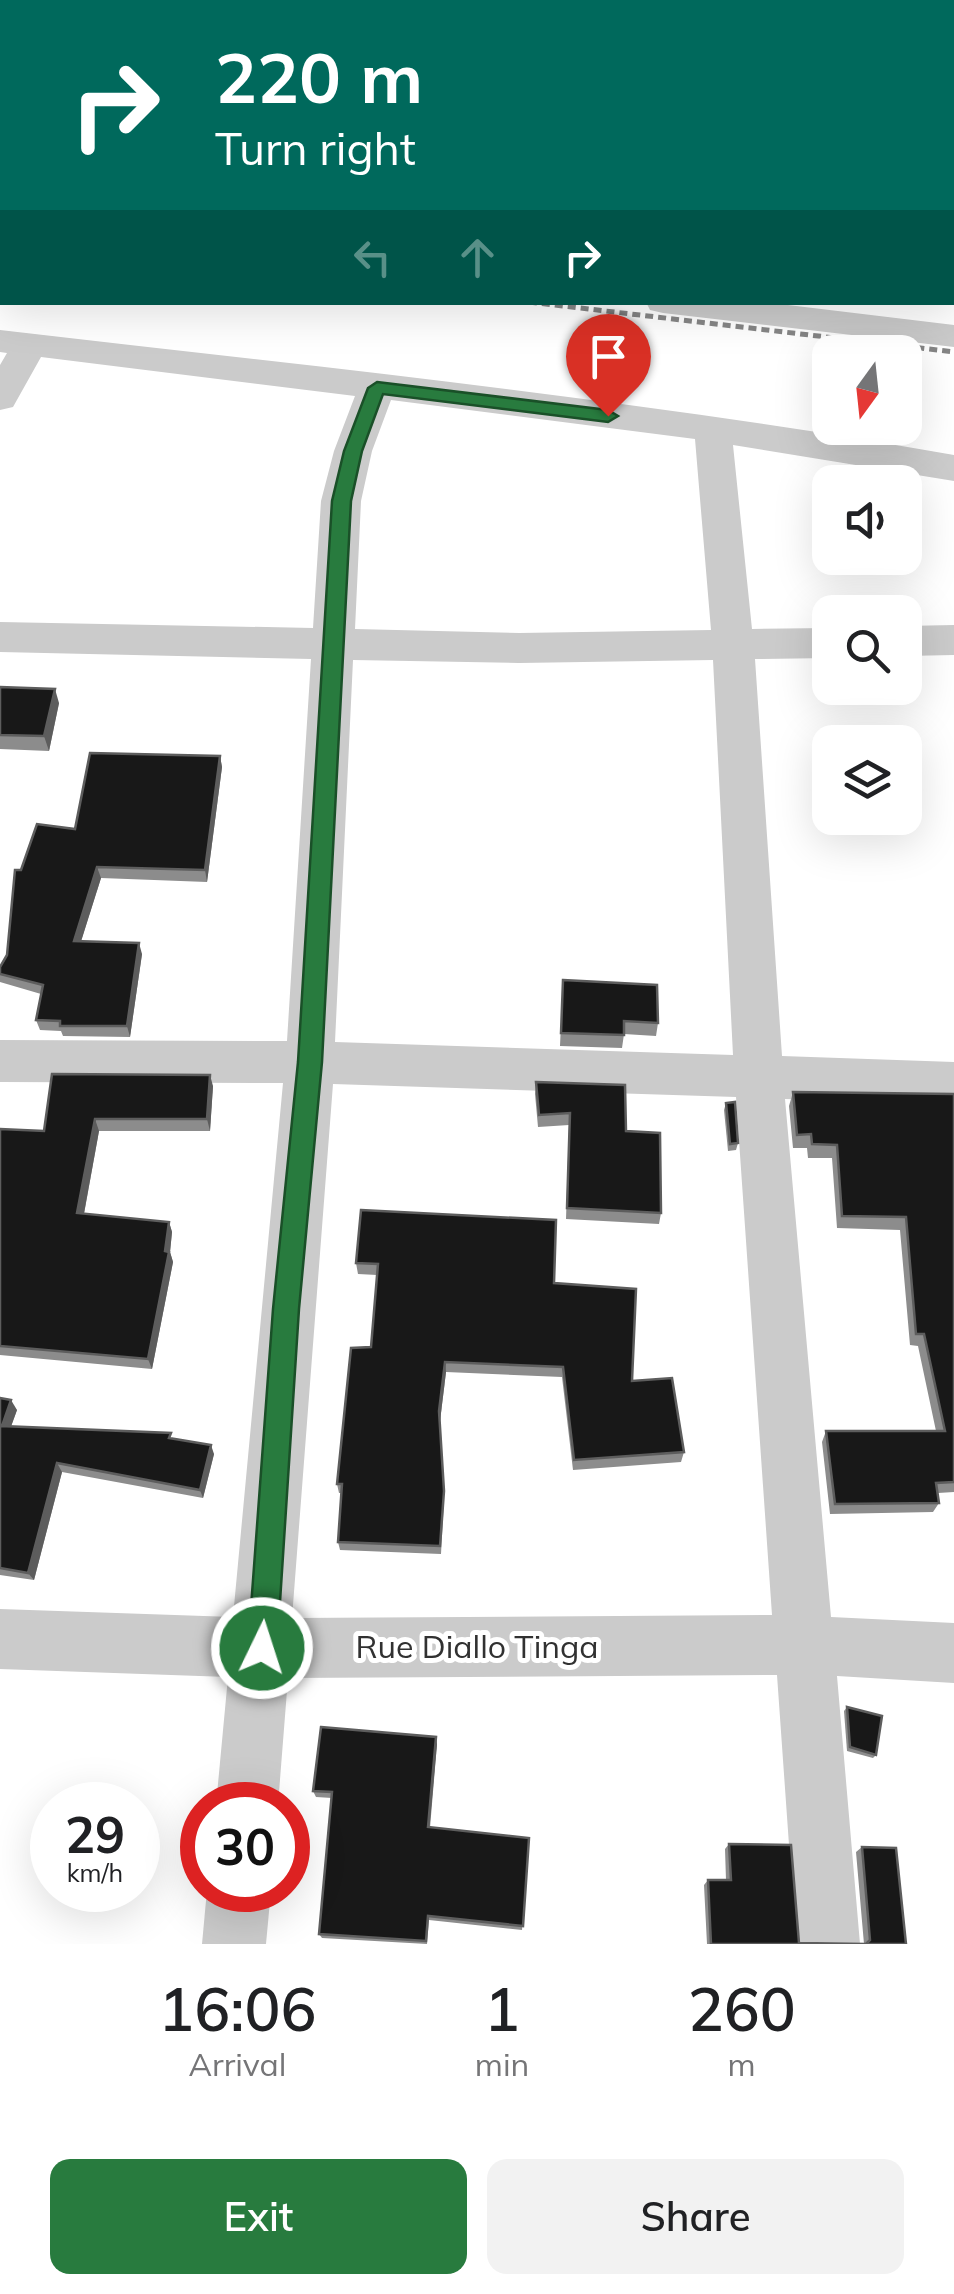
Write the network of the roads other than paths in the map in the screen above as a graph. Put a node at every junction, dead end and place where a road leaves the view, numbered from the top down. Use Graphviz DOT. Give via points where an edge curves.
graph roads {
  1 [pos="688,305"];
  2 [pos="954,336"];
  3 [pos="14,344"];
  4 [pos="377,388"];
  5 [pos="0,398"];
  6 [pos="714,431"];
  7 [pos="954,468"];
  8 [pos="0,637"];
  9 [pos="954,640"];
  10 [pos="922,641"];
  11 [pos="812,644"];
  12 [pos="334,646"];
  13 [pos="733,646"];
  14 [pos="0,1061"];
  15 [pos="310,1062"];
  16 [pos="759,1079"];
  17 [pos="954,1084"];
  18 [pos="0,1639"];
  19 [pos="806,1645"];
  20 [pos="262,1648"];
  21 [pos="954,1653"];
  22 [pos="249,1782"];
  23 [pos="237,1912"];
  24 [pos="234,1944"];
  25 [pos="828,1944"];
  1 -- 2 [label="street"];
  3 -- 4 [label="street"];
  3 -- 5 [label="street"];
  4 -- 6 [label="street"];
  4 -- 12 [label="street" via="341,501"];
  6 -- 7 [label="street"];
  6 -- 13 [label="street"];
  8 -- 12 [label="street"];
  9 -- 10 [label="street"];
  11 -- 13 [label="street"];
  12 -- 13 [label="street"];
  12 -- 15 [label="street"];
  13 -- 16 [label="street"];
  14 -- 15 [label="street"];
  15 -- 16 [label="street"];
  15 -- 20 [label="street"];
  16 -- 17 [label="street"];
  16 -- 19 [label="street"];
  18 -- 20 [label="street, Rue Diallo Tinga"];
  19 -- 20 [label="street, Rue Diallo Tinga"];
  19 -- 21 [label="street, Rue Diallo Tinga"];
  19 -- 25 [label="street"];
  20 -- 22 [label="street"];
  23 -- 24 [label="street"];
}
